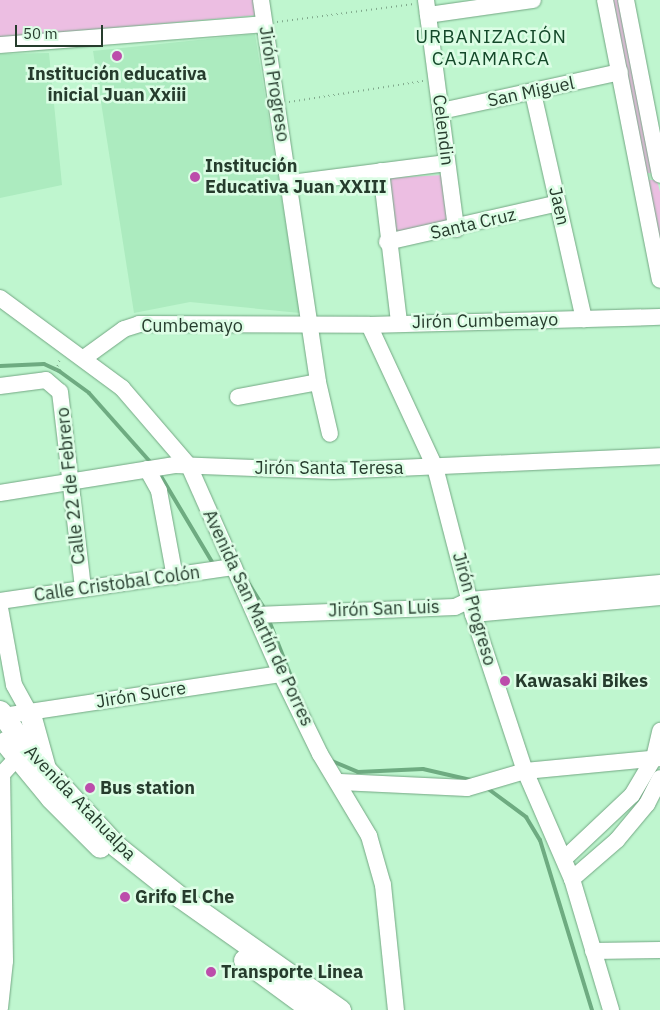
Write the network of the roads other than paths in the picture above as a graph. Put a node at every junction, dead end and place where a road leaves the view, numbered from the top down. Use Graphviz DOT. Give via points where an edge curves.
graph roads {
  1 [pos="261,0"];
  2 [pos="527,0"];
  3 [pos="605,0"];
  4 [pos="626,0"];
  5 [pos="427,6"];
  6 [pos="264,24"];
  7 [pos="0,45"];
  8 [pos="620,72"];
  9 [pos="533,93"];
  10 [pos="441,111"];
  11 [pos="447,163"];
  12 [pos="380,171"];
  13 [pos="642,176"];
  14 [pos="660,176"];
  15 [pos="291,183"];
  16 [pos="558,203"];
  17 [pos="456,229"];
  18 [pos="388,242"];
  19 [pos="660,280"];
  20 [pos="0,298"];
  21 [pos="660,317"];
  22 [pos="584,319"];
  23 [pos="399,323"];
  24 [pos="370,325"];
  25 [pos="311,326"];
  26 [pos="84,358"];
  27 [pos="318,382"];
  28 [pos="0,386"];
  29 [pos="238,397"];
  30 [pos="330,434"];
  31 [pos="660,456"];
  32 [pos="189,466"];
  33 [pos="436,467"];
  34 [pos="153,468"];
  35 [pos="70,482"];
  36 [pos="0,493"];
  37 [pos="234,568"];
  38 [pos="175,577"];
  39 [pos="660,582"];
  40 [pos="82,589"];
  41 [pos="660,597"];
  42 [pos="0,601"];
  43 [pos="472,607"];
  44 [pos="0,608"];
  45 [pos="265,614"];
  46 [pos="281,674"];
  47 [pos="30,714"];
  48 [pos="1,720"];
  49 [pos="660,731"];
  50 [pos="14,751"];
  51 [pos="657,758"];
  52 [pos="45,768"];
  53 [pos="524,771"];
  54 [pos="660,778"];
  55 [pos="340,782"];
  56 [pos="564,859"];
  57 [pos="572,879"];
  58 [pos="660,950"];
  59 [pos="593,951"];
  60 [pos="0,1008"];
  61 [pos="312,1010"];
  62 [pos="340,1010"];
  63 [pos="396,1010"];
  64 [pos="612,1010"];
  1 -- 6 [label="street, Jirón Progreso"];
  2 -- 5 [label="street"];
  3 -- 8 [label="street"];
  4 -- 14 [label="street"];
  5 -- 10 [label="street, Celendin"];
  6 -- 7 [label="street"];
  6 -- 15 [label="street, Jirón Progreso"];
  8 -- 9 [label="street, San Miguel"];
  8 -- 13 [label="street"];
  9 -- 10 [label="street, San Miguel"];
  9 -- 16 [label="street, Jaen"];
  10 -- 11 [label="street, Celendin"];
  11 -- 12 [label="street"];
  11 -- 17 [label="street, Celendin"];
  12 -- 15 [label="street"];
  12 -- 18 [label="street"];
  13 -- 14 [label="street"];
  13 -- 19 [label="street"];
  15 -- 25 [label="street, Jirón Progreso"];
  16 -- 17 [label="street, Santa Cruz"];
  16 -- 22 [label="street, Jaen"];
  17 -- 18 [label="street, Santa Cruz"];
  18 -- 23 [label="street"];
  20 -- 26 [label="street, Avenida San Martín de Porres"];
  21 -- 22 [label="street, Jirón Cumbemayo"];
  22 -- 23 [label="street, Jirón Cumbemayo"];
  23 -- 24 [label="street, Jirón Cumbemayo"];
  24 -- 25 [label="street, Jirón Cumbemayo"];
  24 -- 33 [label="street, Jirón Progreso"];
  25 -- 26 [label="street, Cumbemayo" via="138,324 124,328"];
  25 -- 27 [label="street, Jirón Progreso"];
  26 -- 32 [label="street, Avenida San Martín de Porres" via="122,388"];
  27 -- 29 [label="street"];
  27 -- 30 [label="street, Jirón Progreso"];
  28 -- 35 [label="street, Calle 22 de Febrero" via="46,380 56,385"];
  31 -- 33 [label="street, Jirón Santa Teresa"];
  32 -- 33 [label="street, Jirón Santa Teresa" via="333,471"];
  32 -- 34 [label="street, Jirón Santa Teresa"];
  32 -- 37 [label="street, Avenida San Martín de Porres"];
  33 -- 43 [label="street, Jirón Progreso"];
  34 -- 35 [label="street, Jirón Santa Teresa"];
  34 -- 38 [label="street"];
  35 -- 36 [label="street, Jirón Santa Teresa"];
  35 -- 40 [label="street, Calle 22 de Febrero"];
  37 -- 38 [label="street, Calle Cristobal Colón"];
  37 -- 45 [label="street, Avenida San Martín de Porres"];
  38 -- 40 [label="street, Calle Cristobal Colón"];
  39 -- 43 [label="street, Jirón San Luis"];
  40 -- 42 [label="street, Calle Cristobal Colón"];
  41 -- 43 [label="street, Jirón San Luis"];
  43 -- 45 [label="street, Jirón San Luis"];
  43 -- 53 [label="street, Jirón Progreso"];
  44 -- 47 [label="street" via="14,686"];
  45 -- 46 [label="street, Avenida San Martín de Porres"];
  46 -- 47 [label="street, Jirón Sucre"];
  46 -- 55 [label="street, Avenida San Martín de Porres" via="320,754"];
  47 -- 48 [label="street, Jirón Sucre"];
  47 -- 52 [label="main road"];
  48 -- 50 [label="main road, Avenida Atahualpa"];
  49 -- 51 [label="street"];
  50 -- 52 [label="main road, Avenida Atahualpa"];
  50 -- 60 [label="street" via="2,774 5,961"];
  50 -- 61 [label="main road, Avenida Atahualpa" via="109,856"];
  51 -- 53 [label="street"];
  51 -- 56 [label="street" via="632,796"];
  52 -- 62 [label="main road, Avenida Atahualpa" via="123,852 180,898"];
  53 -- 55 [label="street" via="473,787"];
  53 -- 56 [label="street, Jirón Progreso"];
  54 -- 57 [label="street" via="646,804 616,840"];
  55 -- 63 [label="street, Avenida San Martín de Porres" via="369,836 383,886"];
  56 -- 57 [label="street, Jirón Progreso"];
  57 -- 59 [label="street, Jirón Progreso"];
  58 -- 59 [label="street"];
  59 -- 64 [label="street, Jirón Progreso"];
}
